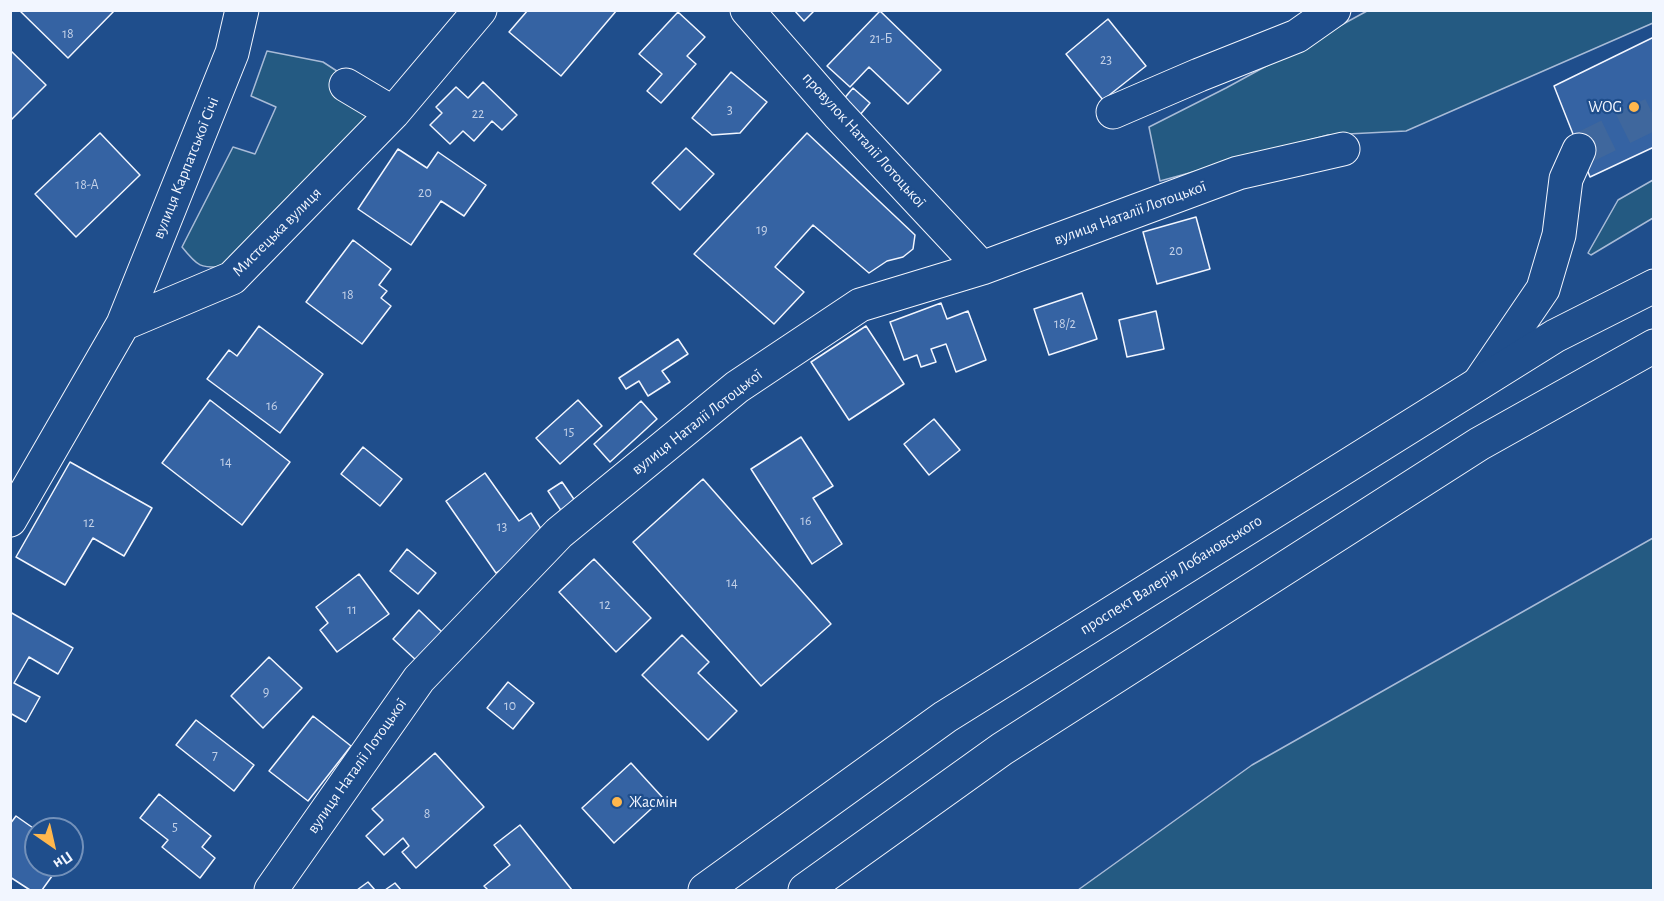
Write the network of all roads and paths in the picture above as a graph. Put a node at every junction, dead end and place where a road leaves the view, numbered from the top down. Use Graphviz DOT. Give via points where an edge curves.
graph roads {
  1 [pos="242,10"];
  2 [pos="480,10"];
  3 [pos="747,10"];
  4 [pos="1334,10"];
  5 [pos="346,85"];
  6 [pos="1113,112"];
  7 [pos="393,113"];
  8 [pos="1343,149"];
  9 [pos="1579,150"];
  10 [pos="982,268"];
  11 [pos="1653,286"];
  12 [pos="123,324"];
  13 [pos="1653,346"];
  14 [pos="1479,383"];
  15 [pos="10,520"];
  16 [pos="271,891"];
  17 [pos="705,891"];
  18 [pos="805,891"];
  1 -- 12 [label="street, вулиця Карпатської Січі" via="232,53"];
  2 -- 7 [label="street, Мистецька вулиця"];
  3 -- 10 [label="street, провулок Наталії Лотоцької"];
  4 -- 6 [label="street" via="1297,36"];
  5 -- 7 [label="street"];
  7 -- 12 [label="street, Мистецька вулиця" via="232,278"];
  8 -- 10 [label="street, вулиця Наталії Лотоцької" via="1238,173"];
  9 -- 14 [label="street" via="1566,179 1559,235 1543,289"];
  10 -- 16 [label="street, вулиця Наталії Лотоцької" via="860,305 737,387 559,533 418,679"];
  11 -- 14 [label="street, проспект Валерія Лобановського" via="1555,336"];
  12 -- 15 [label="street"];
  13 -- 18 [label="street" via="1479,444 1002,749"];
  14 -- 17 [label="street, проспект Валерія Лобановського" via="945,717"];
}
